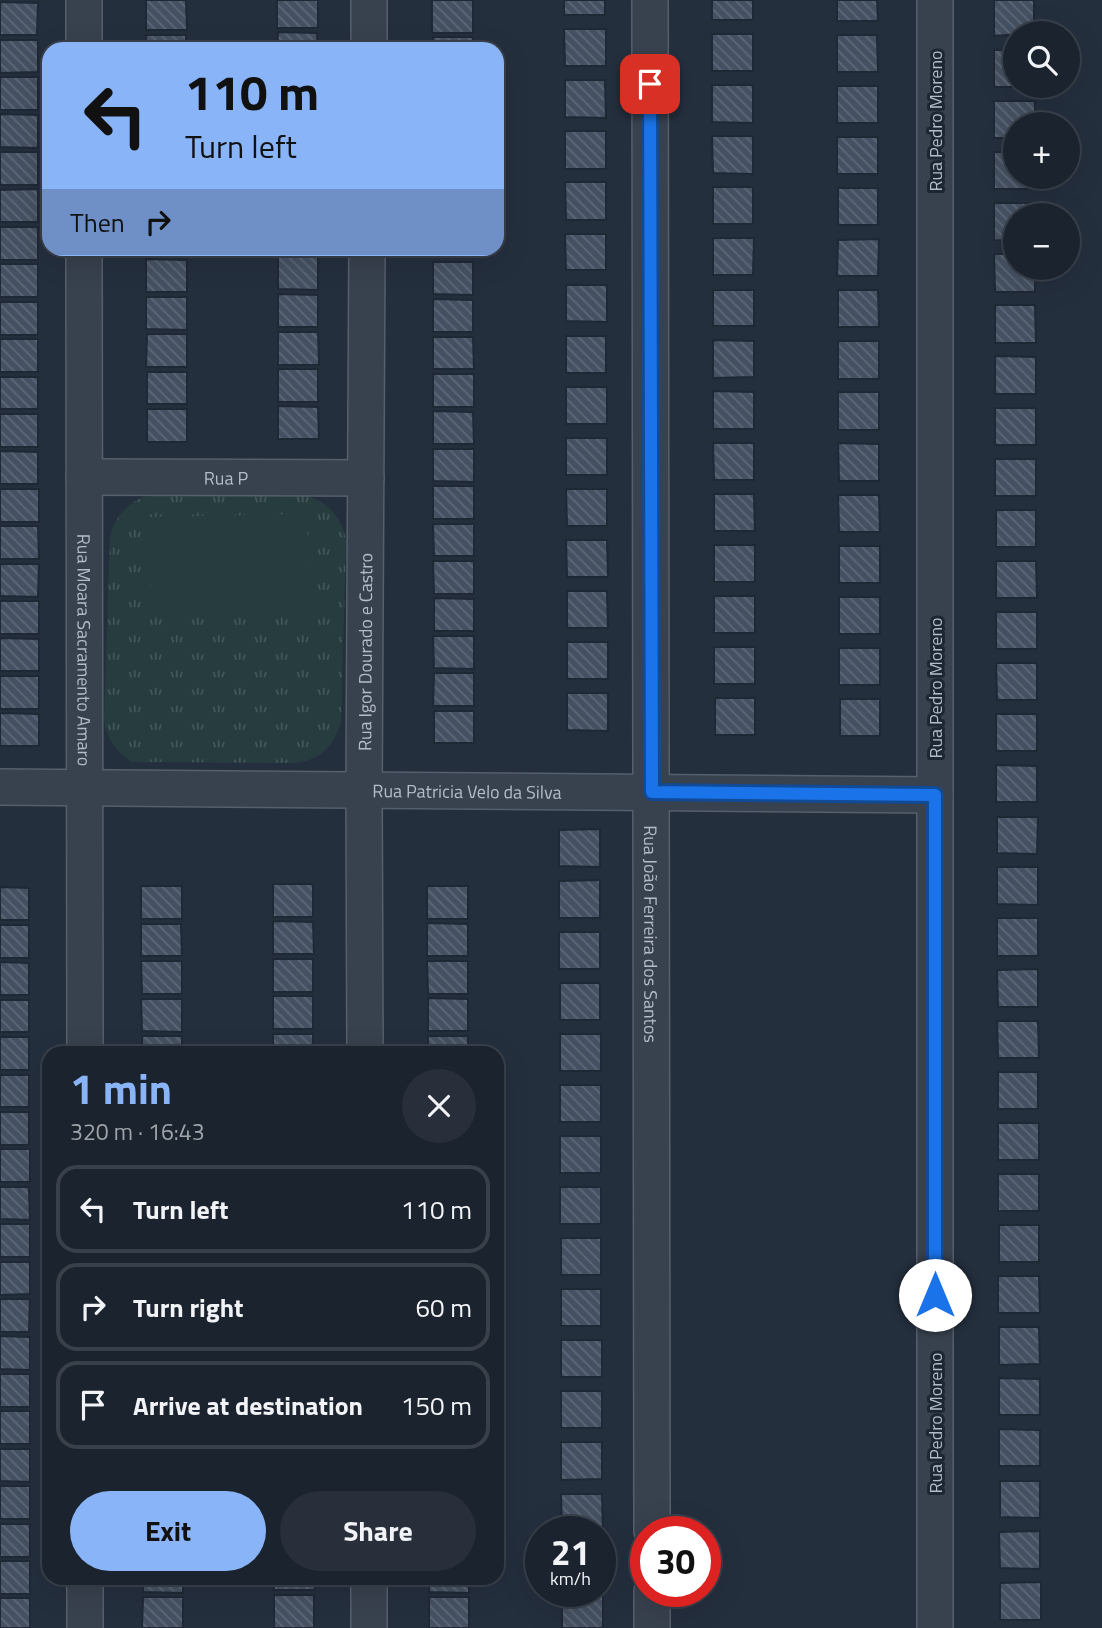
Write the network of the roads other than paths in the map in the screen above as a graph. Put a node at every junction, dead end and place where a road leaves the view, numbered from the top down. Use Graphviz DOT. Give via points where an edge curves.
graph roads {
  1 [pos="84,0"];
  2 [pos="369,0"];
  3 [pos="650,0"];
  4 [pos="935,0"];
  5 [pos="84,42"];
  6 [pos="369,42"];
  7 [pos="84,256"];
  8 [pos="367,256"];
  9 [pos="84,477"];
  10 [pos="366,478"];
  11 [pos="0,787"];
  12 [pos="84,787"];
  13 [pos="364,790"];
  14 [pos="652,792"];
  15 [pos="935,795"];
  16 [pos="85,1046"];
  17 [pos="365,1046"];
  18 [pos="652,1516"];
  19 [pos="85,1585"];
  20 [pos="369,1585"];
  21 [pos="652,1607"];
  22 [pos="85,1628"];
  23 [pos="369,1628"];
  24 [pos="652,1628"];
  25 [pos="935,1628"];
  1 -- 5 [label="street"];
  2 -- 6 [label="street"];
  3 -- 14 [label="street, Rua João Ferreira dos Santos"];
  4 -- 15 [label="street, Rua Pedro Moreno"];
  7 -- 9 [label="street, Rua Moara Sacramento Amaro"];
  8 -- 10 [label="street, Rua Igor Dourado e Castro"];
  9 -- 10 [label="street, Rua P"];
  9 -- 12 [label="street, Rua Moara Sacramento Amaro"];
  10 -- 13 [label="street, Rua Igor Dourado e Castro"];
  11 -- 12 [label="street, Rua Patricia Velo da Silva"];
  12 -- 13 [label="street, Rua Patricia Velo da Silva"];
  12 -- 16 [label="street, Rua Moara Sacramento Amaro"];
  13 -- 14 [label="street, Rua Patricia Velo da Silva"];
  13 -- 17 [label="street, Rua Igor Dourado e Castro"];
  14 -- 15 [label="street, Rua Patricia Velo da Silva"];
  14 -- 18 [label="street, Rua João Ferreira dos Santos"];
  15 -- 25 [label="street, Rua Pedro Moreno"];
  19 -- 22 [label="street"];
  20 -- 23 [label="street"];
  21 -- 24 [label="street"];
}
